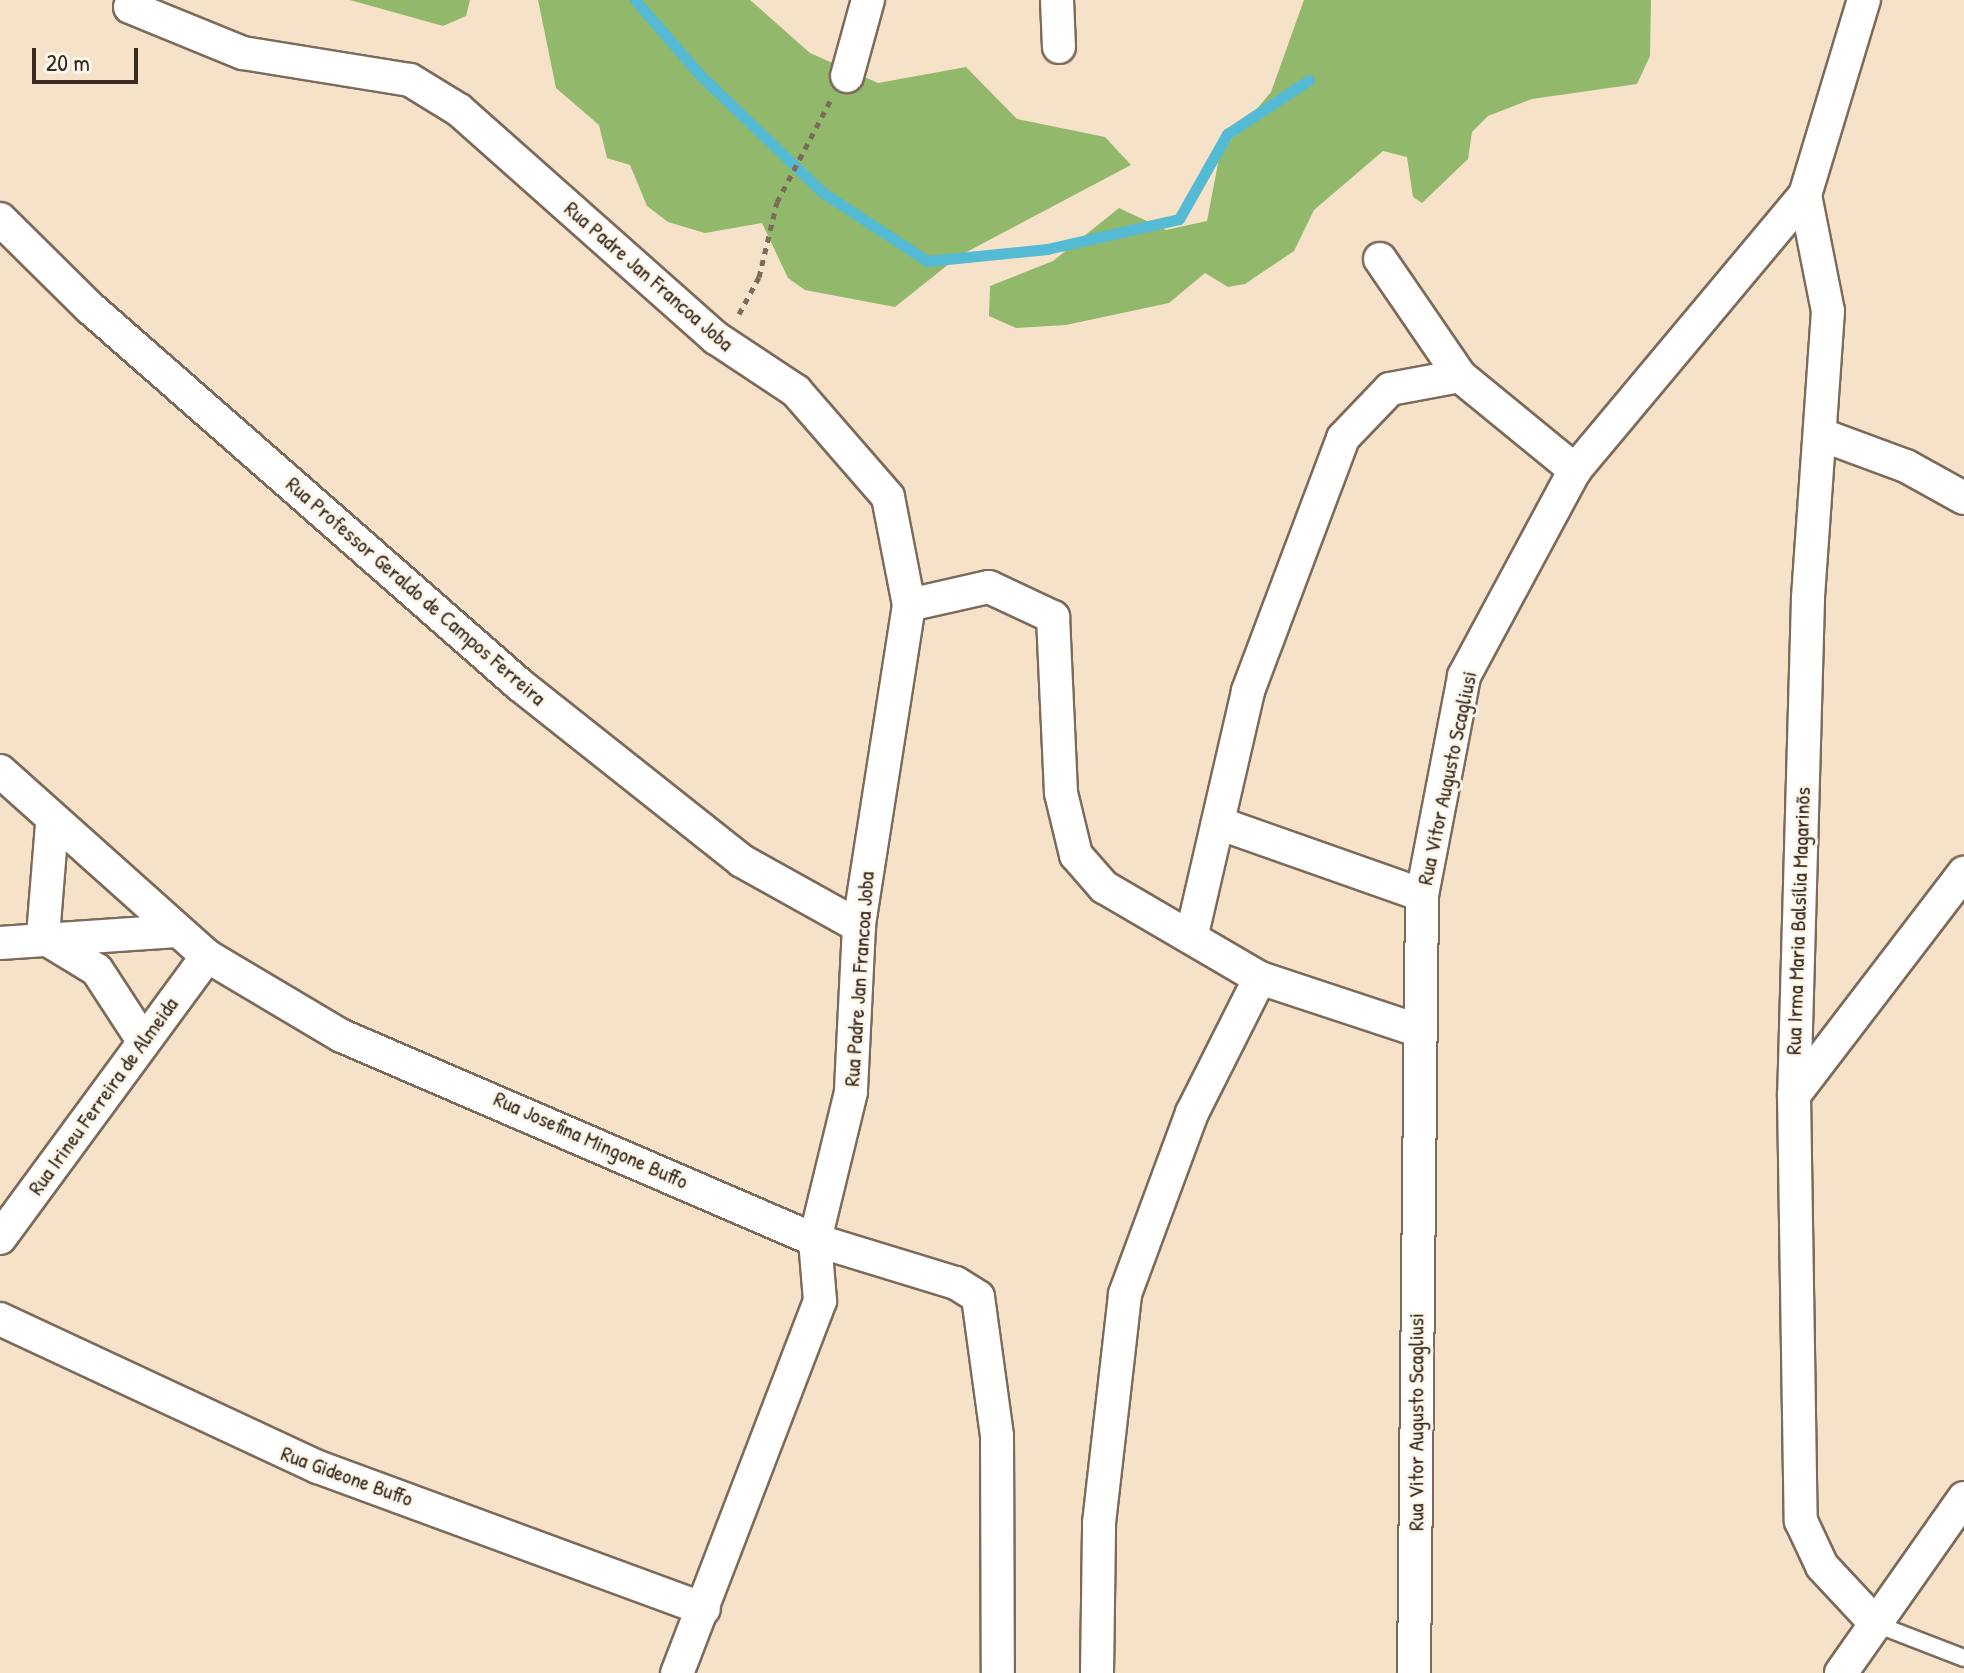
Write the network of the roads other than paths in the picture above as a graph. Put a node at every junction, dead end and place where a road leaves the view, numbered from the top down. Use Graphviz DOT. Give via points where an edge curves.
graph roads {
  1 [pos="868,0"];
  2 [pos="1057,0"];
  3 [pos="1864,0"];
  4 [pos="130,7"];
  5 [pos="1059,47"];
  6 [pos="847,76"];
  7 [pos="1805,195"];
  8 [pos="0,219"];
  9 [pos="1380,259"];
  10 [pos="1460,376"];
  11 [pos="1822,435"];
  12 [pos="1575,470"];
  13 [pos="1964,498"];
  14 [pos="909,605"];
  15 [pos="0,771"];
  16 [pos="1218,823"];
  17 [pos="52,824"];
  18 [pos="1964,873"];
  19 [pos="1422,895"];
  20 [pos="859,926"];
  21 [pos="177,931"];
  22 [pos="1192,934"];
  23 [pos="43,937"];
  24 [pos="0,943"];
  25 [pos="207,956"];
  26 [pos="1260,978"];
  27 [pos="1420,1031"];
  28 [pos="142,1039"];
  29 [pos="1794,1095"];
  30 [pos="0,1238"];
  31 [pos="815,1240"];
  32 [pos="0,1319"];
  33 [pos="1964,1498"];
  34 [pos="704,1609"];
  35 [pos="1876,1624"];
  36 [pos="1964,1658"];
  37 [pos="677,1673"];
  38 [pos="998,1673"];
  39 [pos="1097,1673"];
  40 [pos="1414,1673"];
  41 [pos="1841,1673"];
  1 -- 6 [label="street"];
  2 -- 5 [label="street"];
  3 -- 7 [label="street, Rua Vitor Augusto Scagliusi"];
  4 -- 14 [label="street, Rua Padre Jan Francoa Joba" via="243,53 410,80 459,110 716,338 796,391 888,497"];
  7 -- 11 [label="street, Rua Irma Maria Balsília Magarinõs" via="1828,311"];
  7 -- 12 [label="street, Rua Vitor Augusto Scagliusi"];
  8 -- 20 [label="street, Rua Professor Geraldo de Campos Ferreira" via="89,307 520,685 742,861"];
  9 -- 10 [label="street"];
  10 -- 12 [label="street"];
  10 -- 16 [label="street" via="1390,389 1343,438 1281,586 1248,691"];
  11 -- 13 [label="street" via="1906,466"];
  11 -- 29 [label="street, Rua Irma Maria Balsília Magarinõs" via="1808,599"];
  12 -- 19 [label="street, Rua Vitor Augusto Scagliusi" via="1464,676"];
  14 -- 20 [label="street, Rua Padre Jan Francoa Joba"];
  14 -- 22 [label="street" via="989,587 1053,617 1061,793 1076,855 1104,887"];
  15 -- 17 [label="street, Rua Josefina Mingone Buffo"];
  16 -- 19 [label="street"];
  16 -- 22 [label="street"];
  17 -- 21 [label="street, Rua Josefina Mingone Buffo"];
  17 -- 23 [label="street"];
  18 -- 29 [label="street"];
  19 -- 27 [label="street, Rua Vitor Augusto Scagliusi"];
  20 -- 31 [label="street, Rua Padre Jan Francoa Joba" via="851,1092"];
  21 -- 23 [label="street"];
  21 -- 25 [label="street, Rua Josefina Mingone Buffo"];
  22 -- 26 [label="street"];
  23 -- 24 [label="street"];
  23 -- 28 [label="street" via="97,970"];
  25 -- 28 [label="street, Rua Irineu Ferreira de Almeida"];
  25 -- 31 [label="street, Rua Josefina Mingone Buffo" via="342,1036"];
  26 -- 27 [label="street"];
  26 -- 39 [label="street" via="1192,1113 1125,1294 1099,1523"];
  27 -- 40 [label="street, Rua Vitor Augusto Scagliusi"];
  28 -- 30 [label="street, Rua Irineu Ferreira de Almeida"];
  29 -- 35 [label="street, Rua Irma Maria Balsília Magarinõs" via="1801,1521 1822,1566"];
  31 -- 34 [label="street" via="820,1301 812,1332"];
  31 -- 38 [label="street, Rua Josefina Mingone Buffo" via="956,1283 978,1297 997,1436"];
  32 -- 34 [label="street, Rua Gideone Buffo" via="318,1467"];
  33 -- 35 [label="street"];
  34 -- 37 [label="street"];
  35 -- 36 [label="lane"];
  35 -- 41 [label="street"];
}
